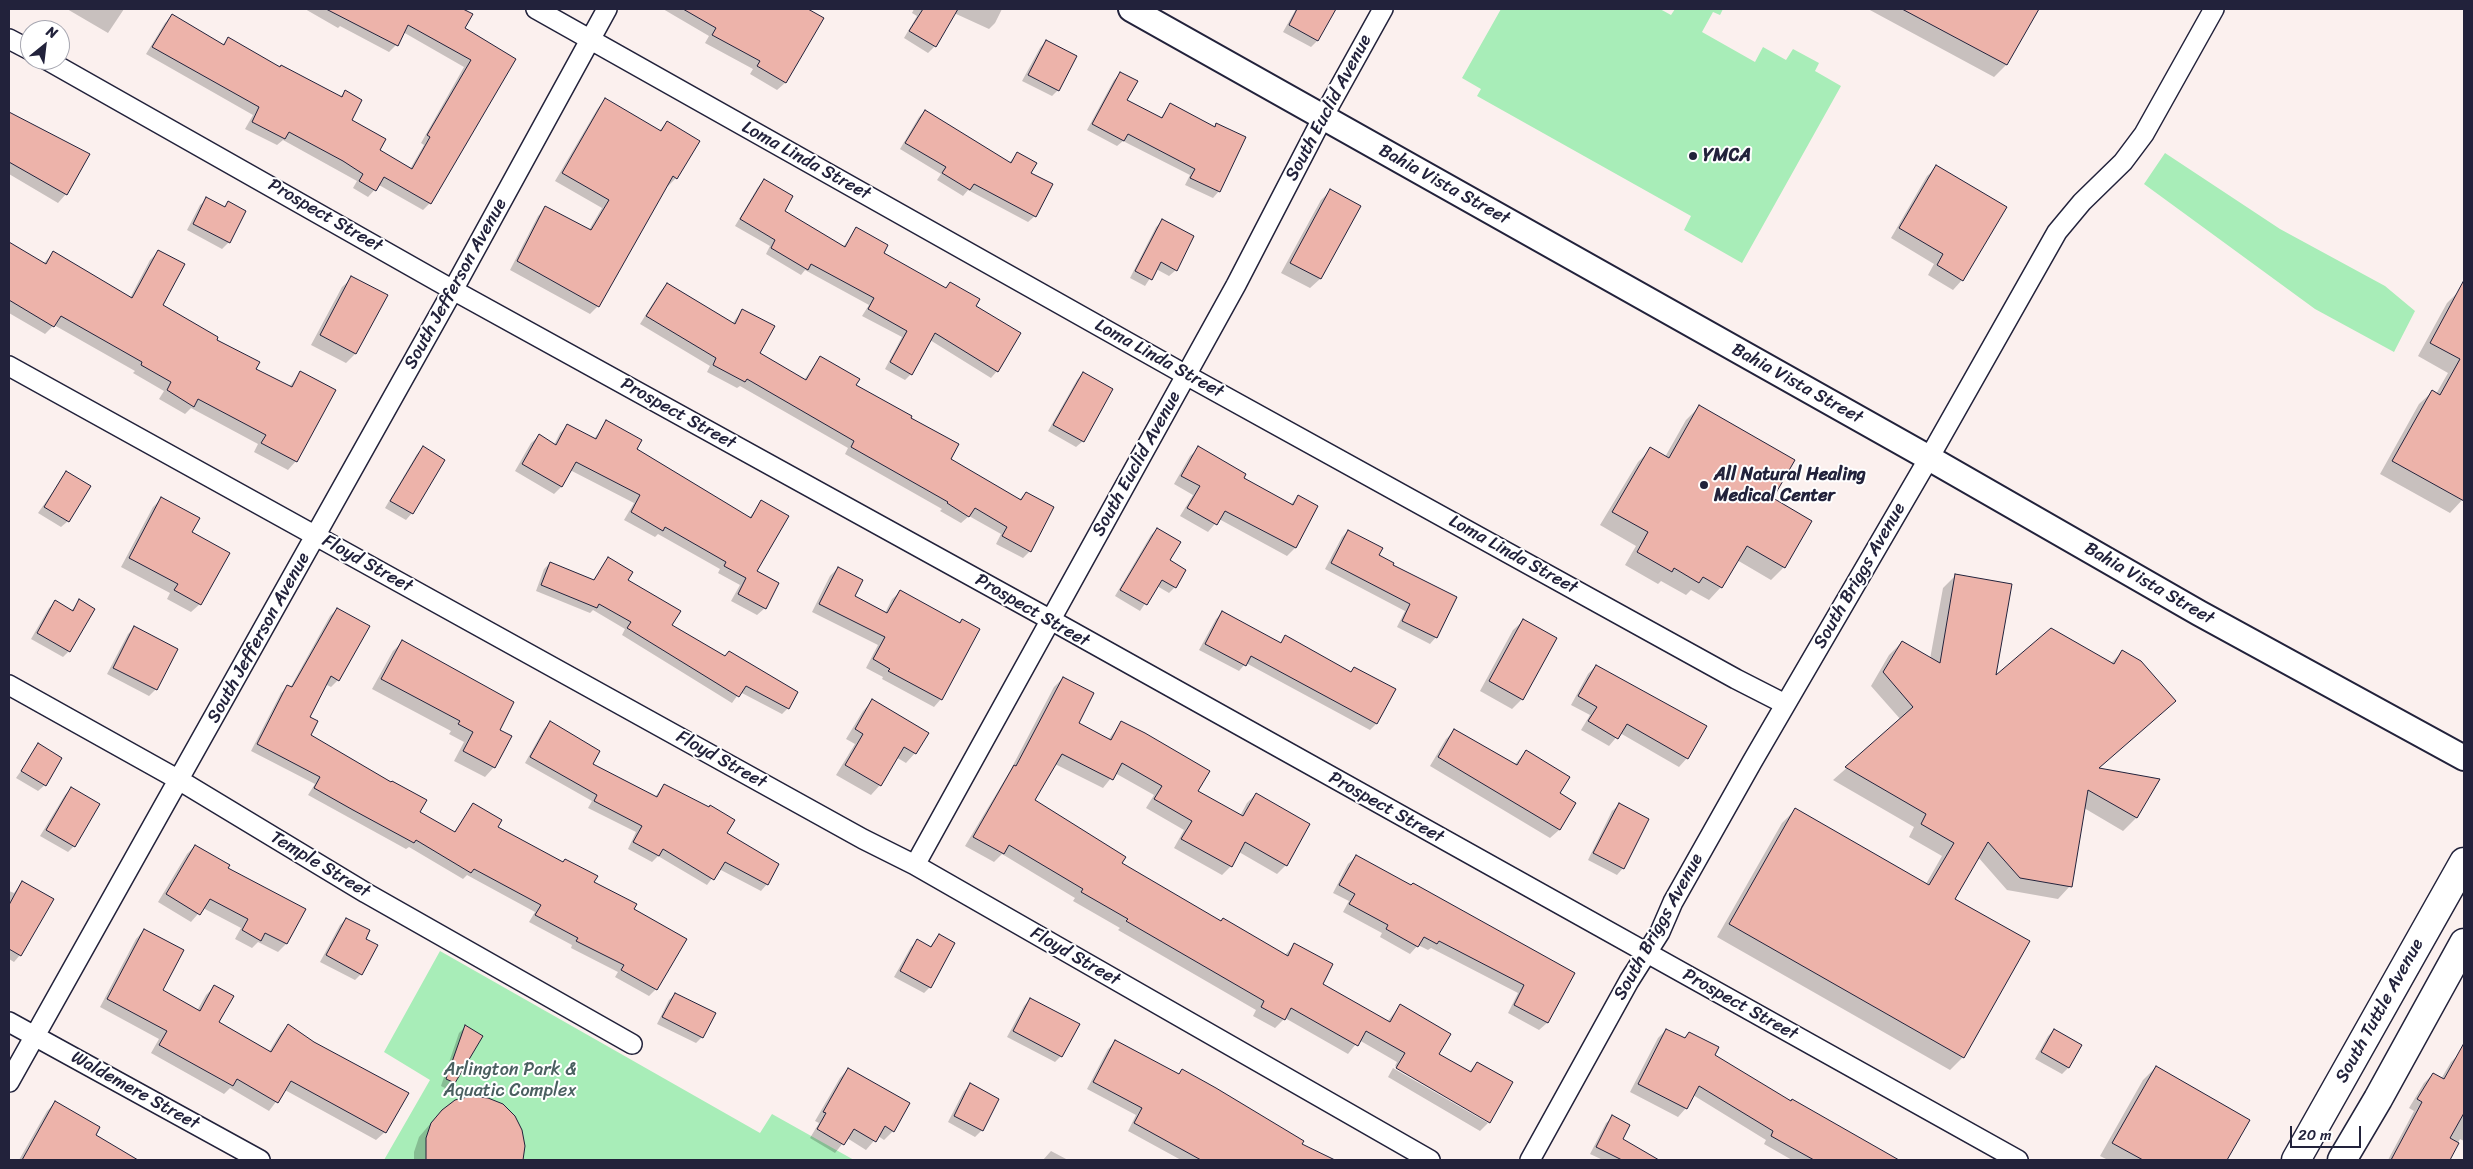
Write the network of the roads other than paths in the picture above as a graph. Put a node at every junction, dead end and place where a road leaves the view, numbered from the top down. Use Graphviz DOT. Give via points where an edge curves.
graph roads {
  1 [pos="536,9"];
  2 [pos="607,9"];
  3 [pos="1131,9"];
  4 [pos="1383,9"];
  5 [pos="2214,9"];
  6 [pos="590,40"];
  7 [pos="65,70"];
  8 [pos="1323,117"];
  9 [pos="453,290"];
  10 [pos="9,366"];
  11 [pos="1186,374"];
  12 [pos="1929,458"];
  13 [pos="316,536"];
  14 [pos="1052,620"];
  15 [pos="9,685"];
  16 [pos="1785,704"];
  17 [pos="2464,758"];
  18 [pos="179,780"];
  19 [pos="2464,862"];
  20 [pos="915,865"];
  21 [pos="2464,943"];
  22 [pos="1647,953"];
  23 [pos="9,1022"];
  24 [pos="36,1037"];
  25 [pos="632,1044"];
  26 [pos="9,1082"];
  27 [pos="260,1160"];
  28 [pos="1430,1160"];
  29 [pos="1530,1160"];
  30 [pos="2018,1160"];
  31 [pos="2296,1160"];
  32 [pos="2342,1160"];
  1 -- 6 [label="street, Loma Linda Street"];
  2 -- 6 [label="street, South Jefferson Avenue"];
  3 -- 8 [label="street, Bahia Vista Street"];
  4 -- 8 [label="street, South Euclid Avenue"];
  5 -- 12 [label="street, South Briggs Avenue" via="2144,134 2123,162 2057,232"];
  6 -- 9 [label="street, South Jefferson Avenue"];
  6 -- 11 [label="street, Loma Linda Street"];
  7 -- 9 [label="street, Prospect Street"];
  8 -- 11 [label="street, South Euclid Avenue"];
  8 -- 12 [label="street, Bahia Vista Street"];
  9 -- 13 [label="street, South Jefferson Avenue"];
  9 -- 14 [label="street, Prospect Street"];
  10 -- 13 [label="street, Floyd Street"];
  11 -- 14 [label="street, South Euclid Avenue"];
  11 -- 16 [label="street, Loma Linda Street"];
  12 -- 16 [label="street, South Briggs Avenue"];
  12 -- 17 [label="street, Bahia Vista Street" via="2198,613"];
  13 -- 18 [label="street, South Jefferson Avenue"];
  13 -- 20 [label="street, Floyd Street"];
  14 -- 20 [label="street, South Euclid Avenue"];
  14 -- 22 [label="street, Prospect Street"];
  15 -- 18 [label="street, Temple Street"];
  16 -- 22 [label="street, South Briggs Avenue"];
  18 -- 24 [label="street, South Jefferson Avenue"];
  18 -- 25 [label="street, Temple Street" via="366,893"];
  19 -- 31 [label="main road, South Tuttle Avenue"];
  20 -- 28 [label="street, Floyd Street"];
  21 -- 32 [label="main road"];
  22 -- 29 [label="street, South Briggs Avenue"];
  22 -- 30 [label="street, Prospect Street"];
  23 -- 24 [label="street, Waldemere Street"];
  24 -- 26 [label="street, South Jefferson Avenue"];
  24 -- 27 [label="street, Waldemere Street"];
}
